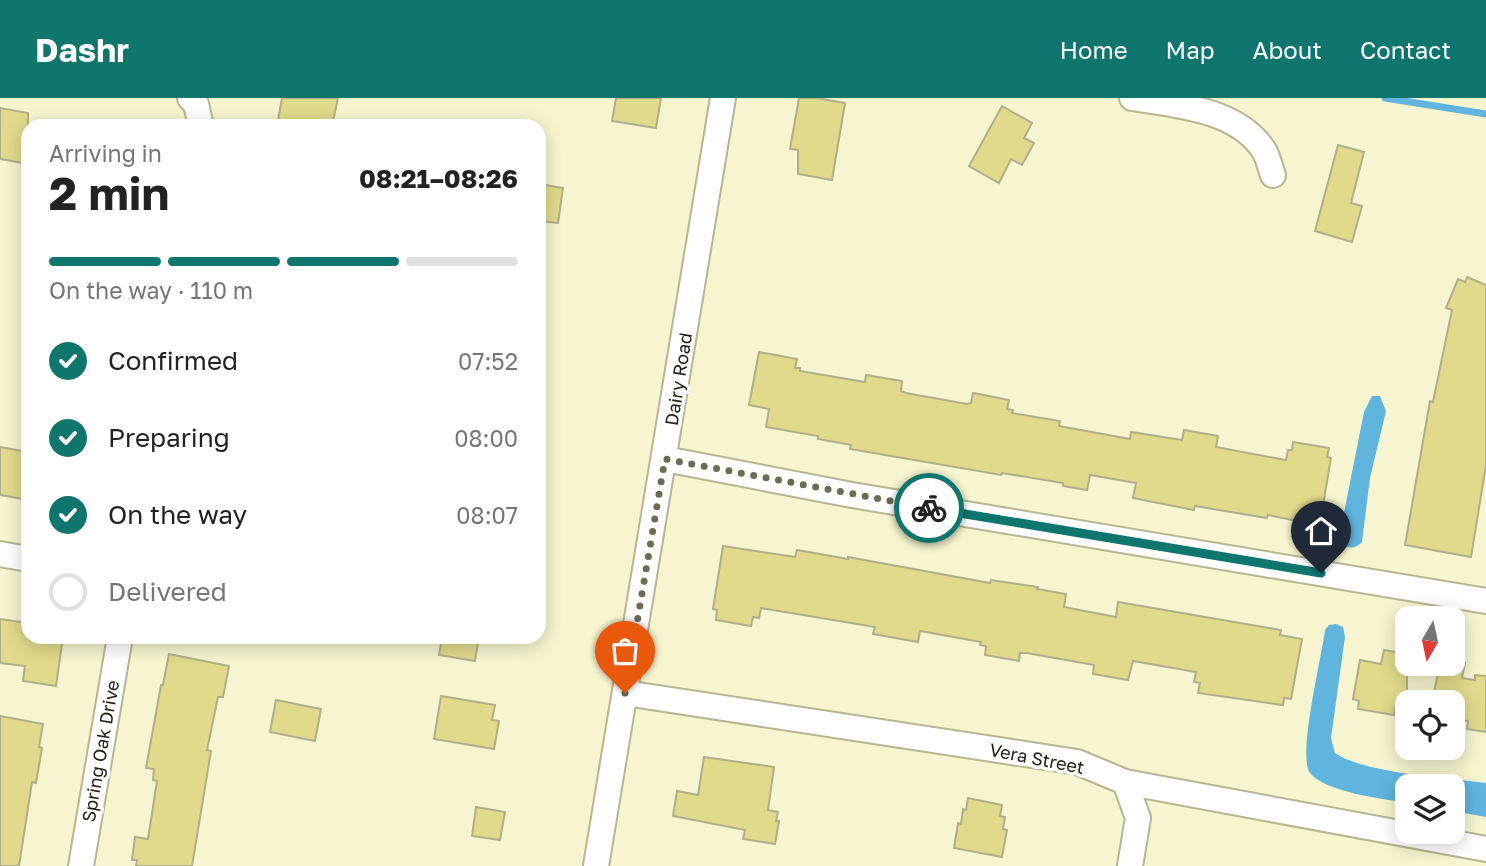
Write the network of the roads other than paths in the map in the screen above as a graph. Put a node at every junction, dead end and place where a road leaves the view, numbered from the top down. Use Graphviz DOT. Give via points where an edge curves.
graph roads {
  1 [pos="190,98"];
  2 [pos="723,98"];
  3 [pos="1132,98"];
  4 [pos="199,119"];
  5 [pos="1273,175"];
  6 [pos="665,459"];
  7 [pos="0,554"];
  8 [pos="21,558"];
  9 [pos="1486,601"];
  10 [pos="119,644"];
  11 [pos="625,693"];
  12 [pos="1125,782"];
  13 [pos="1486,849"];
  14 [pos="81,866"];
  15 [pos="596,866"];
  16 [pos="1130,866"];
  1 -- 4 [label="street"];
  2 -- 6 [label="street, Dairy Road"];
  3 -- 5 [label="street" via="1189,107 1240,125 1264,150"];
  6 -- 9 [label="street" via="852,495"];
  6 -- 11 [label="street, Dairy Road"];
  7 -- 8 [label="street"];
  10 -- 14 [label="street, Spring Oak Drive"];
  11 -- 12 [label="street, Vera Street" via="1077,762"];
  11 -- 15 [label="street, Dairy Road"];
  12 -- 13 [label="street, Vera Street"];
  12 -- 16 [label="street" via="1138,818"];
}
